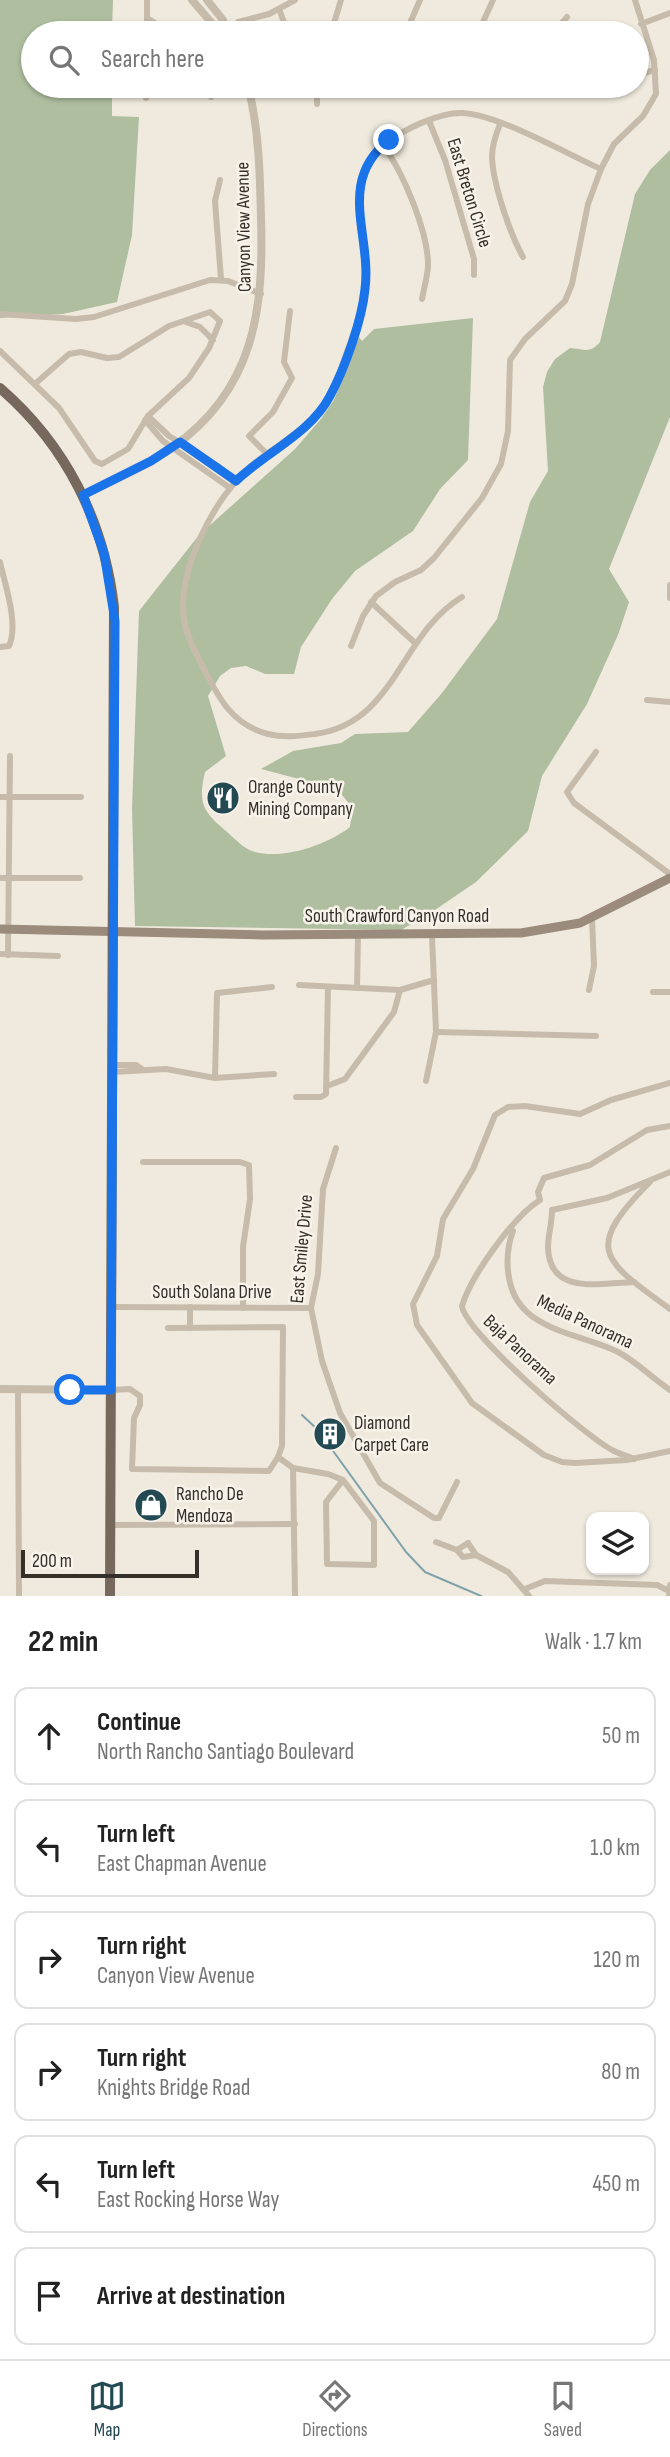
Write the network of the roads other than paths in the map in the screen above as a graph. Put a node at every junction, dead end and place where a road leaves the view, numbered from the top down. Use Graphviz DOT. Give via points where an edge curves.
graph roads {
  1 [pos="148,0"];
  2 [pos="192,0"];
  3 [pos="207,0"];
  4 [pos="295,0"];
  5 [pos="341,0"];
  6 [pos="420,0"];
  7 [pos="493,0"];
  8 [pos="635,0"];
  9 [pos="279,9"];
  10 [pos="670,13"];
  11 [pos="567,17"];
  12 [pos="147,18"];
  13 [pos="152,21"];
  14 [pos="210,21"];
  15 [pos="223,21"];
  16 [pos="241,21"];
  17 [pos="284,21"];
  18 [pos="335,21"];
  19 [pos="411,21"];
  20 [pos="483,21"];
  21 [pos="564,21"];
  22 [pos="640,21"];
  23 [pos="649,21"];
  24 [pos="649,50"];
  25 [pos="655,70"];
  26 [pos="649,72"];
  27 [pos="250,98"];
  28 [pos="317,98"];
  29 [pos="317,104"];
  30 [pos="429,121"];
  31 [pos="500,124"];
  32 [pos="383,145"];
  33 [pos="601,169"];
  34 [pos="220,180"];
  35 [pos="523,257"];
  36 [pos="474,275"];
  37 [pos="221,279"];
  38 [pos="261,293"];
  39 [pos="422,299"];
  40 [pos="290,311"];
  41 [pos="0,314"];
  42 [pos="181,322"];
  43 [pos="213,340"];
  44 [pos="0,351"];
  45 [pos="36,383"];
  46 [pos="0,388"];
  47 [pos="146,418"];
  48 [pos="176,445"];
  49 [pos="267,454"];
  50 [pos="236,481"];
  51 [pos="230,488"];
  52 [pos="83,495"];
  53 [pos="0,562"];
  54 [pos="670,585"];
  55 [pos="462,597"];
  56 [pos="670,598"];
  57 [pos="371,603"];
  58 [pos="415,643"];
  59 [pos="351,646"];
  60 [pos="0,647"];
  61 [pos="648,700"];
  62 [pos="670,702"];
  63 [pos="596,752"];
  64 [pos="10,756"];
  65 [pos="0,797"];
  66 [pos="10,797"];
  67 [pos="80,797"];
  68 [pos="670,876"];
  69 [pos="0,878"];
  70 [pos="10,878"];
  71 [pos="80,878"];
  72 [pos="593,918"];
  73 [pos="5,930"];
  74 [pos="114,932"];
  75 [pos="358,935"];
  76 [pos="432,935"];
  77 [pos="0,954"];
  78 [pos="8,955"];
  79 [pos="58,956"];
  80 [pos="433,980"];
  81 [pos="299,985"];
  82 [pos="271,987"];
  83 [pos="328,987"];
  84 [pos="357,988"];
  85 [pos="400,990"];
  86 [pos="589,990"];
  87 [pos="653,992"];
  88 [pos="670,992"];
  89 [pos="436,1032"];
  90 [pos="596,1036"];
  91 [pos="113,1069"];
  92 [pos="274,1074"];
  93 [pos="215,1079"];
  94 [pos="426,1081"];
  95 [pos="670,1083"];
  96 [pos="327,1086"];
  97 [pos="296,1097"];
  98 [pos="670,1126"];
  99 [pos="336,1148"];
  100 [pos="143,1162"];
  101 [pos="670,1172"];
  102 [pos="650,1182"];
  103 [pos="540,1200"];
  104 [pos="552,1210"];
  105 [pos="514,1227"];
  106 [pos="634,1282"];
  107 [pos="111,1307"];
  108 [pos="190,1307"];
  109 [pos="243,1308"];
  110 [pos="312,1308"];
  111 [pos="670,1309"];
  112 [pos="168,1328"];
  113 [pos="190,1328"];
  114 [pos="0,1389"];
  115 [pos="18,1390"];
  116 [pos="111,1390"];
  117 [pos="670,1390"];
  118 [pos="670,1451"];
  119 [pos="278,1457"];
  120 [pos="636,1459"];
  121 [pos="293,1468"];
  122 [pos="343,1480"];
  123 [pos="457,1482"];
  124 [pos="295,1524"];
  125 [pos="110,1525"];
  126 [pos="436,1542"];
  127 [pos="457,1550"];
  128 [pos="476,1555"];
  129 [pos="669,1591"];
  130 [pos="527,1593"];
  131 [pos="19,1596"];
  132 [pos="110,1596"];
  133 [pos="295,1596"];
  1 -- 12 [label="street"];
  2 -- 14 [label="street"];
  3 -- 15 [label="street"];
  4 -- 9 [label="street"];
  5 -- 18 [label="street"];
  6 -- 19 [label="street"];
  7 -- 20 [label="street"];
  8 -- 22 [label="street"];
  9 -- 16 [label="street"];
  9 -- 17 [label="street"];
  10 -- 23 [label="street"];
  11 -- 21 [label="street"];
  12 -- 13 [label="street"];
  24 -- 25 [label="street"];
  25 -- 26 [label="street"];
  25 -- 33 [label="street" via="653,102 614,144"];
  27 -- 38 [label="street, Canyon View Avenue" via="257,133"];
  28 -- 29 [label="street"];
  30 -- 31 [label="street" via="461,113"];
  30 -- 32 [label="street"];
  30 -- 36 [label="street, East Breton Circle" via="474,259"];
  31 -- 33 [label="street"];
  31 -- 35 [label="street" via="492,155 494,169"];
  32 -- 39 [label="street" via="406,181 426,251"];
  32 -- 49 [label="street" via="368,162 359,190 365,289 337,381 314,418"];
  33 -- 57 [label="street" via="588,204 569,294 510,360 505,448 495,477 434,558 385,588"];
  34 -- 37 [label="street" via="215,201"];
  37 -- 38 [label="street"];
  37 -- 41 [label="street" via="201,281 94,317"];
  38 -- 48 [label="street, Canyon View Avenue" via="253,335 234,378 215,407"];
  40 -- 49 [label="street" via="284,362 292,378 273,412 249,436"];
  42 -- 43 [label="street" via="200,327"];
  42 -- 43 [label="street" via="210,312 220,321"];
  42 -- 45 [label="street" via="118,357 69,354"];
  43 -- 47 [label="street" via="181,388"];
  44 -- 45 [label="street"];
  45 -- 47 [label="street" via="98,463 128,449"];
  46 -- 52 [label="main road" via="38,425"];
  47 -- 48 [label="street"];
  48 -- 50 [label="street"];
  48 -- 51 [label="street"];
  48 -- 52 [label="street, Canyon View Avenue"];
  49 -- 50 [label="street"];
  50 -- 51 [label="street"];
  51 -- 58 [label="street" via="202,534 183,608 189,639 218,697 237,719 279,736 339,729 377,702"];
  52 -- 74 [label="main road" via="104,553 115,621"];
  53 -- 60 [label="street" via="12,639 9,646"];
  54 -- 56 [label="street"];
  55 -- 58 [label="street" via="444,609"];
  57 -- 58 [label="street"];
  57 -- 59 [label="street"];
  61 -- 62 [label="street"];
  63 -- 68 [label="street" via="567,792 574,803"];
  64 -- 66 [label="street"];
  65 -- 66 [label="street"];
  66 -- 67 [label="street"];
  66 -- 70 [label="street"];
  68 -- 72 [label="main road, South Crawford Canyon Road"];
  69 -- 70 [label="street"];
  70 -- 71 [label="street"];
  70 -- 73 [label="street"];
  72 -- 76 [label="main road, South Crawford Canyon Road" via="545,930"];
  72 -- 86 [label="street" via="594,966"];
  73 -- 74 [label="main road, South Crawford Canyon Road"];
  73 -- 78 [label="street"];
  74 -- 75 [label="main road, South Crawford Canyon Road"];
  74 -- 91 [label="main road"];
  75 -- 76 [label="main road, South Crawford Canyon Road"];
  75 -- 84 [label="street"];
  76 -- 80 [label="street"];
  77 -- 78 [label="street"];
  78 -- 79 [label="street"];
  80 -- 85 [label="street"];
  80 -- 89 [label="street"];
  81 -- 83 [label="street"];
  82 -- 93 [label="street" via="217,993"];
  83 -- 84 [label="street"];
  83 -- 96 [label="street"];
  84 -- 85 [label="street"];
  85 -- 96 [label="street" via="394,1012 345,1079"];
  87 -- 88 [label="street"];
  89 -- 90 [label="street"];
  89 -- 94 [label="street"];
  91 -- 93 [label="street" via="166,1069"];
  91 -- 107 [label="main road"];
  92 -- 93 [label="street"];
  95 -- 120 [label="street" via="580,1114 524,1106 508,1107 495,1115 473,1169 443,1219 437,1256 413,1304 417,1325 465,1395 483,1413 562,1462"];
  96 -- 97 [label="street" via="324,1096"];
  98 -- 103 [label="street, Baja Panorama" via="647,1130 590,1165 548,1175 540,1185"];
  99 -- 110 [label="street, East Smiley Drive" via="323,1189"];
  100 -- 109 [label="street" via="249,1165"];
  101 -- 102 [label="street"];
  102 -- 104 [label="street" via="607,1198"];
  102 -- 106 [label="street" via="617,1218 609,1238 612,1262"];
  103 -- 104 [label="street"];
  103 -- 105 [label="street, Baja Panorama"];
  104 -- 106 [label="street" via="548,1248 558,1277 572,1283"];
  105 -- 117 [label="street, Media Panorama" via="507,1255 509,1278 516,1301 529,1317 615,1351"];
  105 -- 120 [label="street, Baja Panorama" via="492,1252 465,1297 463,1315 580,1427 614,1451"];
  106 -- 111 [label="street"];
  107 -- 108 [label="street, South Solana Drive"];
  107 -- 116 [label="main road"];
  108 -- 109 [label="street, South Solana Drive"];
  108 -- 113 [label="street"];
  109 -- 110 [label="street, South Solana Drive"];
  110 -- 123 [label="street, East Smiley Drive" via="322,1361 340,1413 380,1483 434,1518 442,1514"];
  112 -- 113 [label="street"];
  113 -- 119 [label="street" via="283,1327 282,1446"];
  114 -- 115 [label="street"];
  115 -- 116 [label="street"];
  115 -- 131 [label="street"];
  116 -- 119 [label="street" via="130,1390 140,1396 134,1418 132,1469 270,1471"];
  116 -- 125 [label="main road"];
  118 -- 120 [label="street"];
  119 -- 121 [label="street"];
  121 -- 122 [label="street"];
  121 -- 124 [label="street"];
  122 -- 122 [label="street" via="374,1521 374,1565 327,1564 326,1502"];
  124 -- 125 [label="street"];
  124 -- 133 [label="street"];
  125 -- 132 [label="main road"];
  126 -- 127 [label="street"];
  127 -- 128 [label="street" via="463,1557"];
  127 -- 128 [label="street" via="468,1543"];
  128 -- 130 [label="street" via="508,1572"];
  129 -- 130 [label="street" via="657,1585 545,1581"];
}
